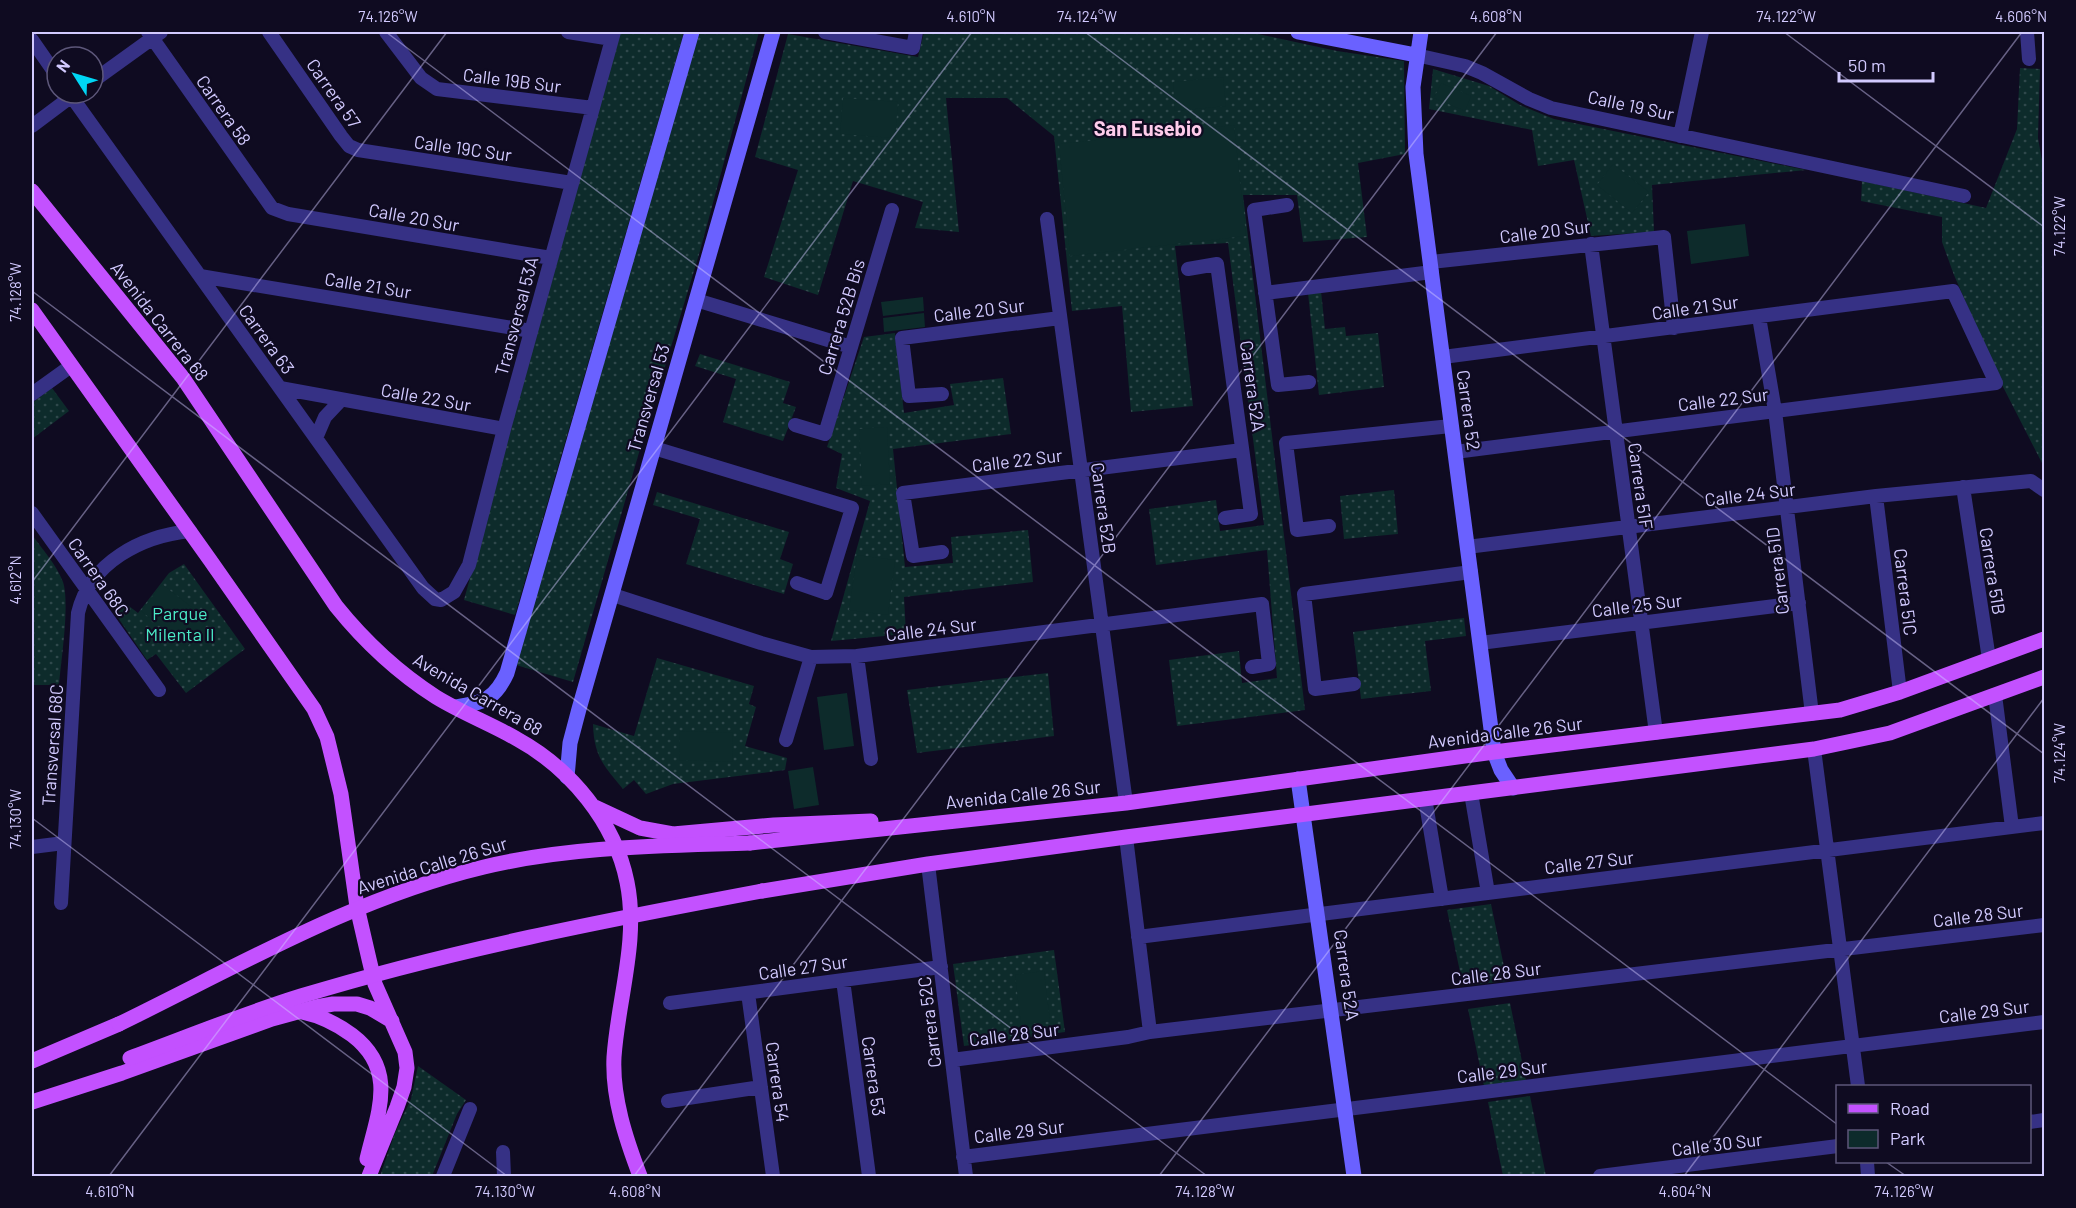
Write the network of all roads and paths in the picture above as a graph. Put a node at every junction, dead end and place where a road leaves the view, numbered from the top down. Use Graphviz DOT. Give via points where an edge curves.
graph roads {
  1 [pos="269,32"];
  2 [pos="386,32"];
  3 [pos="568,32"];
  4 [pos="692,32"];
  5 [pos="773,32"];
  6 [pos="825,32"];
  7 [pos="916,32"];
  8 [pos="1298,32"];
  9 [pos="1421,32"];
  10 [pos="1702,32"];
  11 [pos="2027,32"];
  12 [pos="1315,33"];
  13 [pos="154,34"];
  14 [pos="613,35"];
  15 [pos="32,40"];
  16 [pos="1416,55"];
  17 [pos="45,59"];
  18 [pos="2029,59"];
  19 [pos="105,72"];
  20 [pos="58,105"];
  21 [pos="80,105"];
  22 [pos="593,108"];
  23 [pos="32,126"];
  24 [pos="1680,136"];
  25 [pos="350,146"];
  26 [pos="572,183"];
  27 [pos="32,191"];
  28 [pos="1964,196"];
  29 [pos="1287,205"];
  30 [pos="272,208"];
  31 [pos="892,210"];
  32 [pos="1047,219"];
  33 [pos="1591,243"];
  34 [pos="550,258"];
  35 [pos="1431,267"];
  36 [pos="1188,269"];
  37 [pos="200,276"];
  38 [pos="1265,293"];
  39 [pos="696,300"];
  40 [pos="32,310"];
  41 [pos="1759,317"];
  42 [pos="1060,318"];
  43 [pos="1674,328"];
  44 [pos="531,330"];
  45 [pos="1604,338"];
  46 [pos="851,347"];
  47 [pos="1443,357"];
  48 [pos="71,366"];
  49 [pos="1309,382"];
  50 [pos="1996,383"];
  51 [pos="280,388"];
  52 [pos="32,394"];
  53 [pos="942,394"];
  54 [pos="341,400"];
  55 [pos="1775,411"];
  56 [pos="795,425"];
  57 [pos="1452,426"];
  58 [pos="504,429"];
  59 [pos="1616,431"];
  60 [pos="316,438"];
  61 [pos="654,448"];
  62 [pos="1242,450"];
  63 [pos="1455,452"];
  64 [pos="1080,470"];
  65 [pos="2040,486"];
  66 [pos="1963,488"];
  67 [pos="1876,496"];
  68 [pos="1787,507"];
  69 [pos="32,513"];
  70 [pos="1225,518"];
  71 [pos="1329,526"];
  72 [pos="1629,527"];
  73 [pos="190,531"];
  74 [pos="1467,547"];
  75 [pos="942,552"];
  76 [pos="1471,572"];
  77 [pos="797,583"];
  78 [pos="87,590"];
  79 [pos="613,595"];
  80 [pos="441,600"];
  81 [pos="1799,603"];
  82 [pos="1642,623"];
  83 [pos="1101,625"];
  84 [pos="2044,639"];
  85 [pos="1480,644"];
  86 [pos="857,656"];
  87 [pos="812,657"];
  88 [pos="1989,659"];
  89 [pos="1252,667"];
  90 [pos="2044,677"];
  91 [pos="1354,684"];
  92 [pos="159,690"];
  93 [pos="1900,692"];
  94 [pos="1995,695"];
  95 [pos="456,707"];
  96 [pos="1812,714"];
  97 [pos="1656,733"];
  98 [pos="786,740"];
  99 [pos="1814,749"];
  100 [pos="1494,752"];
  101 [pos="871,759"];
  102 [pos="567,777"];
  103 [pos="1298,779"];
  104 [pos="1513,788"];
  105 [pos="1471,793"];
  106 [pos="1425,798"];
  107 [pos="1126,803"];
  108 [pos="593,806"];
  109 [pos="1303,813"];
  110 [pos="997,818"];
  111 [pos="2044,823"];
  112 [pos="2012,827"];
  113 [pos="1126,837"];
  114 [pos="64,843"];
  115 [pos="32,847"];
  116 [pos="1828,850"];
  117 [pos="928,864"];
  118 [pos="1488,893"];
  119 [pos="1442,899"];
  120 [pos="61,903"];
  121 [pos="1318,914"];
  122 [pos="2044,925"];
  123 [pos="1138,937"];
  124 [pos="1841,950"];
  125 [pos="941,967"];
  126 [pos="843,980"];
  127 [pos="748,993"];
  128 [pos="670,1003"];
  129 [pos="1332,1010"];
  130 [pos="299,1011"];
  131 [pos="392,1021"];
  132 [pos="2044,1022"];
  133 [pos="1150,1032"];
  134 [pos="1853,1046"];
  135 [pos="952,1059"];
  136 [pos="32,1061"];
  137 [pos="1858,1085"];
  138 [pos="761,1088"];
  139 [pos="32,1101"];
  140 [pos="668,1101"];
  141 [pos="470,1109"];
  142 [pos="1345,1109"];
  143 [pos="1836,1146"];
  144 [pos="503,1152"];
  145 [pos="963,1157"];
  146 [pos="363,1176"];
  147 [pos="369,1176"];
  148 [pos="443,1176"];
  149 [pos="504,1176"];
  150 [pos="640,1176"];
  151 [pos="773,1176"];
  152 [pos="869,1176"];
  153 [pos="963,1176"];
  154 [pos="1354,1176"];
  155 [pos="1600,1176"];
  1 -- 25 [label="street, Carrera 57"];
  2 -- 22 [label="street, Calle 19B Sur" via="421,78 437,89"];
  3 -- 14 [label="street"];
  4 -- 95 [label="street" via="507,673 501,687 488,699"];
  5 -- 39 [label="street, Transversal 53"];
  6 -- 7 [label="street" via="913,48"];
  8 -- 12 [label="street, Calle 19 Sur"];
  9 -- 16 [label="street, Carrera 52"];
  10 -- 24 [label="street"];
  11 -- 18 [label="street"];
  12 -- 16 [label="street, Calle 19 Sur"];
  13 -- 19 [label="street"];
  13 -- 30 [label="street, Carrera 58"];
  14 -- 22 [label="street, Transversal 53A"];
  15 -- 17 [label="street"];
  16 -- 24 [label="street, Calle 19 Sur" via="1482,72 1551,108"];
  16 -- 35 [label="street, Carrera 52" via="1413,109"];
  20 -- 23 [label="street"];
  21 -- 37 [label="street, Carrera 63"];
  22 -- 26 [label="street, Transversal 53A"];
  24 -- 28 [label="street, Calle 19 Sur"];
  25 -- 26 [label="street, Calle 19C Sur" via="371,153"];
  26 -- 34 [label="street, Transversal 53A"];
  27 -- 95 [label="main road, Avenida Carrera 68" via="183,378 343,615 384,659"];
  29 -- 38 [label="street, Carrera 52A" via="1254,210"];
  30 -- 34 [label="street, Calle 20 Sur" via="288,214"];
  31 -- 46 [label="street, Carrera 52B Bis"];
  32 -- 42 [label="street, Carrera 52B"];
  33 -- 35 [label="street, Calle 20 Sur"];
  33 -- 43 [label="street, Calle 20 Sur" via="1664,237"];
  33 -- 45 [label="street, Carrera 51F"];
  34 -- 44 [label="street, Transversal 53A"];
  35 -- 38 [label="street, Calle 20 Sur"];
  35 -- 47 [label="street, Carrera 52"];
  36 -- 62 [label="street, Carrera 52A" via="1217,264"];
  37 -- 44 [label="street, Calle 21 Sur"];
  37 -- 51 [label="street, Carrera 63"];
  38 -- 49 [label="street, Carrera 52A" via="1278,385"];
  39 -- 46 [label="street"];
  39 -- 61 [label="street, Transversal 53"];
  40 -- 48 [label="main road"];
  41 -- 43 [label="street, Calle 21 Sur"];
  41 -- 50 [label="street, Calle 21 Sur" via="1953,291"];
  41 -- 55 [label="street, Carrera 51D"];
  42 -- 53 [label="street, Calle 20 Sur" via="902,338 909,396"];
  42 -- 64 [label="street, Carrera 52B"];
  43 -- 45 [label="street, Calle 21 Sur"];
  44 -- 58 [label="street, Transversal 53A"];
  45 -- 47 [label="street, Calle 21 Sur"];
  45 -- 59 [label="street, Carrera 51F"];
  46 -- 56 [label="street, Carrera 52B Bis" via="825,434"];
  47 -- 57 [label="street, Carrera 52"];
  48 -- 52 [label="street"];
  48 -- 73 [label="main road"];
  50 -- 55 [label="street, Calle 22 Sur"];
  51 -- 54 [label="street, Calle 22 Sur"];
  51 -- 60 [label="street, Carrera 63"];
  54 -- 58 [label="street, Calle 22 Sur"];
  54 -- 60 [label="street" via="325,417"];
  55 -- 59 [label="street, Calle 22 Sur"];
  55 -- 68 [label="street, Carrera 51D"];
  57 -- 63 [label="street, Carrera 52"];
  57 -- 71 [label="street, Carrera 52A" via="1286,444 1297,530"];
  58 -- 80 [label="street, Transversal 53A" via="469,566 454,592"];
  59 -- 63 [label="street, Calle 22 Sur"];
  59 -- 72 [label="street, Carrera 51F"];
  60 -- 80 [label="street, Carrera 63" via="423,588"];
  61 -- 77 [label="street" via="852,508 826,592"];
  61 -- 79 [label="street, Transversal 53"];
  62 -- 64 [label="street, Calle 22 Sur"];
  62 -- 70 [label="street, Carrera 52A" via="1251,514"];
  63 -- 74 [label="street, Carrera 52"];
  64 -- 75 [label="street, Calle 22 Sur" via="903,493 913,556"];
  64 -- 83 [label="street, Carrera 52B"];
  65 -- 66 [label="street, Calle 24 Sur" via="2026,481"];
  66 -- 67 [label="street, Calle 24 Sur"];
  66 -- 88 [label="street, Carrera 51B"];
  67 -- 68 [label="street, Calle 24 Sur"];
  67 -- 93 [label="street, Carrera 51C"];
  68 -- 72 [label="street, Calle 24 Sur"];
  68 -- 81 [label="street, Carrera 51D"];
  69 -- 78 [label="street, Carrera 68C"];
  72 -- 74 [label="street, Calle 24 Sur"];
  72 -- 82 [label="street, Carrera 51F"];
  73 -- 78 [label="street" via="138,543 107,565"];
  73 -- 131 [label="main road" via="314,709 327,737 341,794 357,908 375,984"];
  74 -- 76 [label="street, Carrera 52"];
  76 -- 85 [label="street, Carrera 52"];
  76 -- 91 [label="street" via="1304,594 1315,688"];
  78 -- 92 [label="street, Carrera 68C"];
  78 -- 114 [label="street, Transversal 68C" via="78,614"];
  79 -- 87 [label="street, Calle 24 Sur"];
  79 -- 102 [label="street, Transversal 53" via="570,743"];
  81 -- 82 [label="street, Calle 25 Sur"];
  81 -- 96 [label="street, Carrera 51D"];
  82 -- 85 [label="street, Calle 25 Sur"];
  82 -- 97 [label="street, Carrera 51F"];
  83 -- 86 [label="street, Calle 24 Sur"];
  83 -- 89 [label="street, Calle 24 Sur" via="1262,604 1269,664"];
  83 -- 107 [label="street, Carrera 52B"];
  84 -- 88 [label="main road, Avenida Calle 26 Sur"];
  85 -- 100 [label="street, Carrera 52"];
  86 -- 87 [label="street, Calle 24 Sur"];
  86 -- 101 [label="street"];
  87 -- 98 [label="street"];
  88 -- 93 [label="main road, Avenida Calle 26 Sur"];
  90 -- 94 [label="main road"];
  93 -- 96 [label="main road, Avenida Calle 26 Sur" via="1855,707"];
  94 -- 99 [label="main road" via="1890,733"];
  94 -- 112 [label="street"];
  95 -- 102 [label="main road, Avenida Carrera 68" via="537,750"];
  96 -- 97 [label="main road, Avenida Calle 26 Sur"];
  97 -- 100 [label="main road, Avenida Calle 26 Sur"];
  99 -- 104 [label="main road"];
  99 -- 116 [label="street"];
  100 -- 103 [label="main road, Avenida Calle 26 Sur"];
  100 -- 104 [label="street, Carrera 52"];
  102 -- 108 [label="main road, Avenida Carrera 68"];
  103 -- 107 [label="main road, Avenida Calle 26 Sur"];
  103 -- 109 [label="street, Carrera 52A"];
  104 -- 105 [label="main road"];
  105 -- 106 [label="main road"];
  105 -- 118 [label="street"];
  106 -- 109 [label="main road"];
  106 -- 119 [label="street"];
  107 -- 110 [label="main road, Avenida Calle 26 Sur"];
  108 -- 110 [label="main road" via="640,828 673,834 817,823"];
  108 -- 150 [label="main road, Avenida Carrera 68" via="614,840 630,903 631,930 615,1074 624,1128"];
  109 -- 113 [label="main road"];
  109 -- 121 [label="street, Carrera 52A"];
  110 -- 136 [label="main road, Avenida Calle 26 Sur, bridge" via="750,843 561,853 459,874 336,916 119,1024"];
  111 -- 112 [label="street, Calle 27 Sur"];
  112 -- 116 [label="street, Calle 27 Sur"];
  113 -- 117 [label="main road"];
  113 -- 123 [label="street"];
  114 -- 115 [label="street"];
  114 -- 120 [label="street, Transversal 68C"];
  116 -- 118 [label="street, Calle 27 Sur"];
  116 -- 124 [label="street"];
  117 -- 125 [label="street, Carrera 52C"];
  117 -- 139 [label="main road, bridge" via="762,891 431,960 281,1003 130,1058"];
  118 -- 119 [label="street, Calle 27 Sur"];
  119 -- 121 [label="street, Calle 27 Sur"];
  121 -- 123 [label="street, Calle 27 Sur"];
  121 -- 129 [label="street, Carrera 52A"];
  122 -- 124 [label="street, Calle 28 Sur"];
  123 -- 133 [label="street"];
  124 -- 129 [label="street, Calle 28 Sur"];
  124 -- 134 [label="street"];
  125 -- 126 [label="street, Calle 27 Sur"];
  125 -- 135 [label="street, Carrera 52C"];
  126 -- 127 [label="street, Calle 27 Sur"];
  126 -- 152 [label="street, Carrera 53"];
  127 -- 128 [label="street, Calle 27 Sur"];
  127 -- 138 [label="street, Carrera 54"];
  129 -- 133 [label="street, Calle 28 Sur"];
  129 -- 142 [label="street, Carrera 52A"];
  130 -- 131 [label="main road" via="357,1004"];
  130 -- 139 [label="main road"];
  130 -- 146 [label="main road" via="324,1018 346,1031 368,1050 378,1067 380,1097"];
  131 -- 147 [label="main road" via="407,1068 397,1107"];
  132 -- 134 [label="street, Calle 29 Sur"];
  133 -- 135 [label="street, Calle 28 Sur"];
  134 -- 137 [label="street"];
  134 -- 142 [label="street, Calle 29 Sur"];
  135 -- 145 [label="street, Carrera 52C"];
  138 -- 140 [label="street"];
  138 -- 151 [label="street, Carrera 54"];
  141 -- 148 [label="street"];
  142 -- 145 [label="street, Calle 29 Sur"];
  142 -- 154 [label="street, Carrera 52A"];
  143 -- 155 [label="street, Calle 30 Sur"];
  144 -- 149 [label="street"];
  145 -- 153 [label="street, Carrera 52C"];
}
